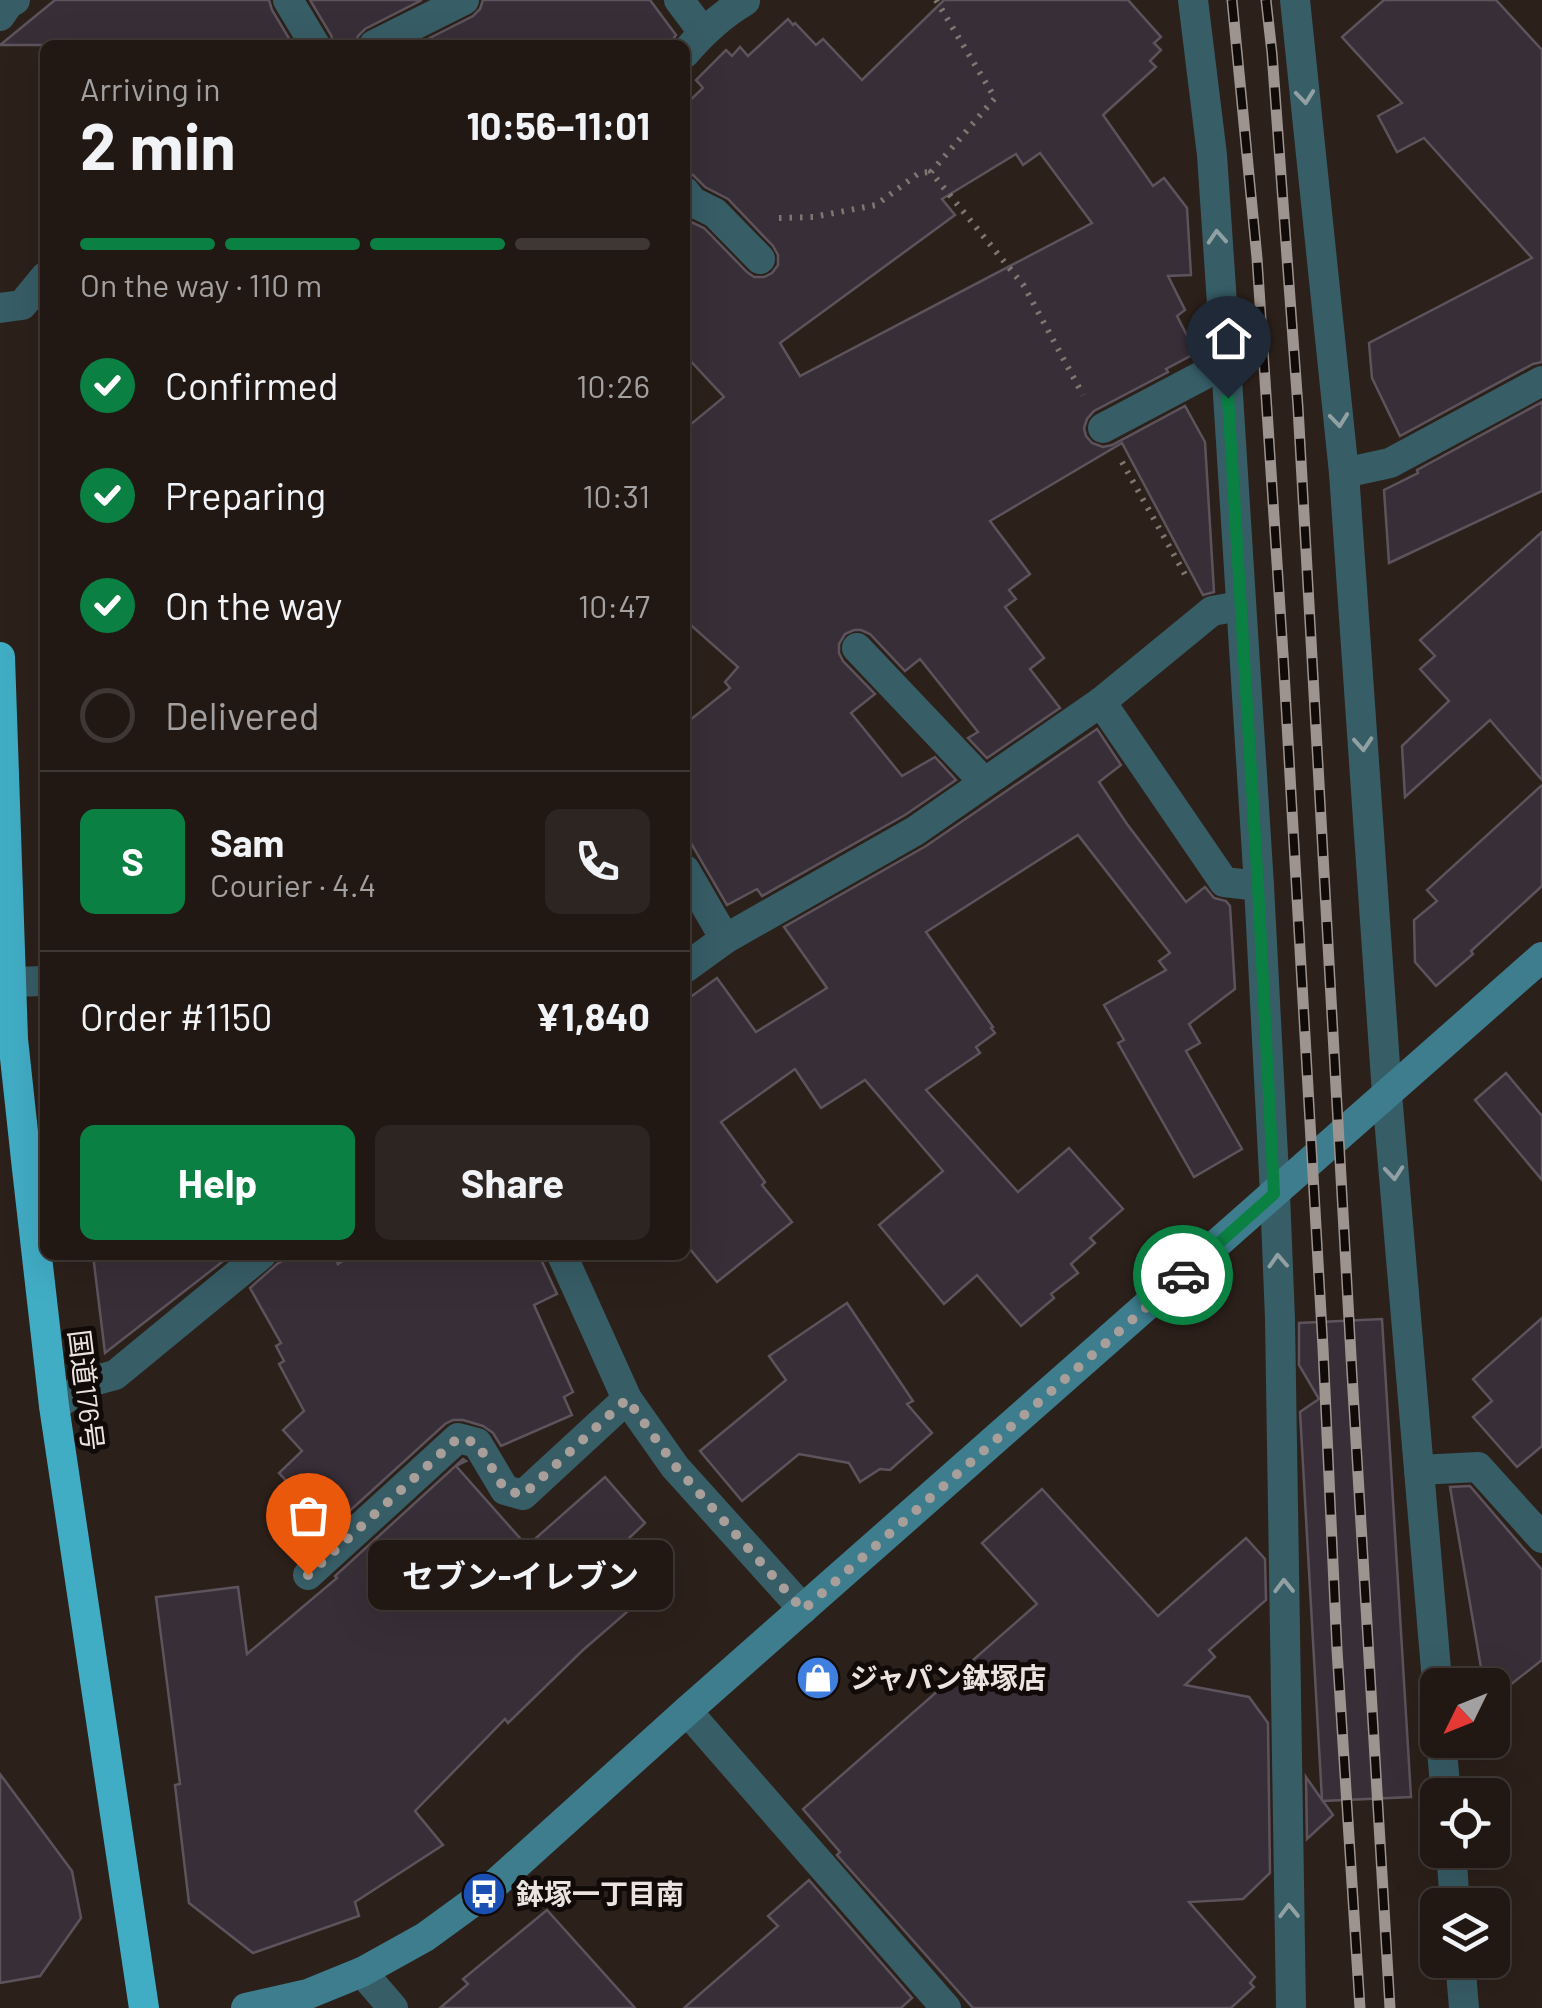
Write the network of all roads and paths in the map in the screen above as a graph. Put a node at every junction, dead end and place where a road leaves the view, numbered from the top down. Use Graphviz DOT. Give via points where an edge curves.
graph roads {
  1 [pos="15,0"];
  2 [pos="288,0"];
  3 [pos="464,0"];
  4 [pos="680,0"];
  5 [pos="748,0"];
  6 [pos="936,0"];
  7 [pos="1193,0"];
  8 [pos="1294,0"];
  9 [pos="0,16"];
  10 [pos="312,40"];
  11 [pos="384,40"];
  12 [pos="694,43"];
  13 [pos="931,172"];
  14 [pos="690,198"];
  15 [pos="716,213"];
  16 [pos="760,259"];
  17 [pos="40,284"];
  18 [pos="22,311"];
  19 [pos="1226,363"];
  20 [pos="1542,381"];
  21 [pos="1103,428"];
  22 [pos="1344,473"];
  23 [pos="1226,608"];
  24 [pos="857,648"];
  25 [pos="0,656"];
  26 [pos="1101,702"];
  27 [pos="984,782"];
  28 [pos="690,879"];
  29 [pos="1258,886"];
  30 [pos="5,915"];
  31 [pos="725,939"];
  32 [pos="1542,957"];
  33 [pos="690,964"];
  34 [pos="40,980"];
  35 [pos="11,982"];
  36 [pos="1387,1094"];
  37 [pos="1274,1194"];
  38 [pos="255,1260"];
  39 [pos="564,1260"];
  40 [pos="627,1399"];
  41 [pos="54,1406"];
  42 [pos="1420,1470"];
  43 [pos="1542,1538"];
  44 [pos="308,1575"];
  45 [pos="803,1610"];
  46 [pos="1436,1668"];
  47 [pos="687,1711"];
  48 [pos="362,1972"];
  49 [pos="1462,1978"];
  50 [pos="144,2008"];
  51 [pos="246,2008"];
  52 [pos="393,2008"];
  53 [pos="946,2008"];
  54 [pos="1291,2008"];
  55 [pos="1464,2008"];
  1 -- 9 [label="street"];
  2 -- 10 [label="street"];
  3 -- 11 [label="street"];
  4 -- 12 [label="street"];
  5 -- 12 [label="street"];
  6 -- 13 [label="path" via="995,98"];
  19 -- 7 [label="street, one-way"];
  8 -- 22 [label="street, one-way"];
  13 -- 15 [label="path" via="919,173 876,205 813,217"];
  13 -- 21 [label="path" via="1024,286"];
  14 -- 15 [label="street"];
  15 -- 16 [label="street"];
  17 -- 18 [label="street"];
  19 -- 21 [label="street"];
  19 -- 23 [label="street"];
  20 -- 22 [label="street" via="1390,463"];
  21 -- 23 [label="path" via="1180,568"];
  22 -- 36 [label="street, one-way"];
  23 -- 26 [label="street"];
  23 -- 29 [label="street"];
  24 -- 27 [label="street"];
  25 -- 30 [label="highway, 国道176号"];
  26 -- 27 [label="street"];
  26 -- 29 [label="street" via="1224,882"];
  27 -- 31 [label="street" via="915,831"];
  28 -- 31 [label="street"];
  29 -- 37 [label="street"];
  30 -- 35 [label="highway, 国道176号"];
  31 -- 33 [label="street"];
  32 -- 36 [label="street"];
  34 -- 35 [label="street"];
  35 -- 41 [label="highway, 国道176号"];
  36 -- 37 [label="street"];
  36 -- 42 [label="street, one-way"];
  37 -- 45 [label="street"];
  54 -- 37 [label="street, one-way"];
  38 -- 41 [label="street" via="115,1375"];
  39 -- 40 [label="street"];
  40 -- 44 [label="street" via="523,1495 505,1490 477,1443 458,1438"];
  40 -- 45 [label="street" via="676,1467"];
  41 -- 50 [label="highway, 国道176号"];
  42 -- 43 [label="street" via="1478,1467"];
  42 -- 46 [label="street"];
  45 -- 47 [label="street"];
  47 -- 48 [label="street" via="484,1894"];
  47 -- 53 [label="street"];
  48 -- 51 [label="street" via="308,1994"];
  48 -- 52 [label="street"];
  49 -- 55 [label="street"];
}
